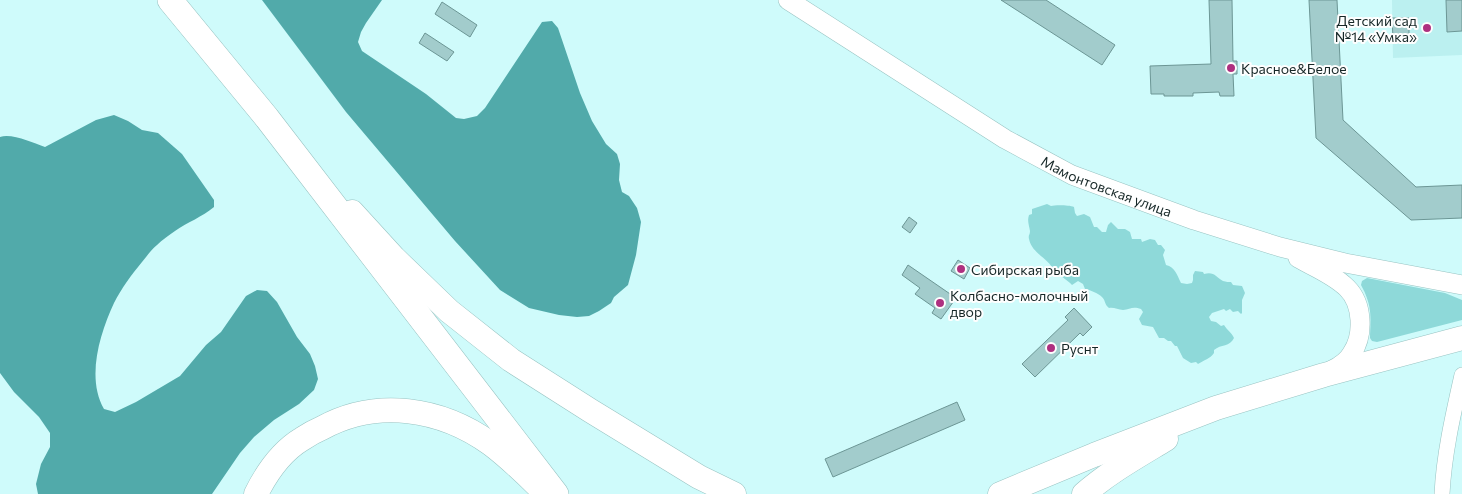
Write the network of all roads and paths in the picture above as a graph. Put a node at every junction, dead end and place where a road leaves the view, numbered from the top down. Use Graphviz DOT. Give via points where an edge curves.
graph roads {
  1 [pos="170,0"];
  2 [pos="180,0"];
  3 [pos="788,0"];
  4 [pos="232,74"];
  5 [pos="267,118"];
  6 [pos="1280,247"];
  7 [pos="1462,285"];
  8 [pos="1462,338"];
  9 [pos="1324,374"];
  10 [pos="1462,375"];
  11 [pos="1216,408"];
  12 [pos="256,494"];
  13 [pos="545,494"];
  14 [pos="556,494"];
  15 [pos="734,494"];
  16 [pos="1000,494"];
  17 [pos="1084,494"];
  18 [pos="1442,494"];
  1 -- 4 [label="highway"];
  2 -- 4 [label="highway"];
  3 -- 6 [label="street, Мамонтовская улица" via="1005,139 1065,171 1194,220"];
  4 -- 5 [label="highway"];
  5 -- 14 [label="highway"];
  5 -- 15 [label="main road" via="394,258 449,311 512,360 591,411 699,477"];
  6 -- 7 [label="street, Мамонтовская улица"];
  6 -- 9 [label="street" via="1334,279 1356,301 1360,324 1356,346 1344,364"];
  8 -- 9 [label="main road"];
  9 -- 11 [label="main road"];
  10 -- 18 [label="street" via="1448,441"];
  11 -- 16 [label="main road"];
  11 -- 17 [label="main road" via="1125,464"];
  12 -- 13 [label="main road" via="282,456 300,440 329,424 375,410 406,411 436,417 464,428 491,444"];
}
